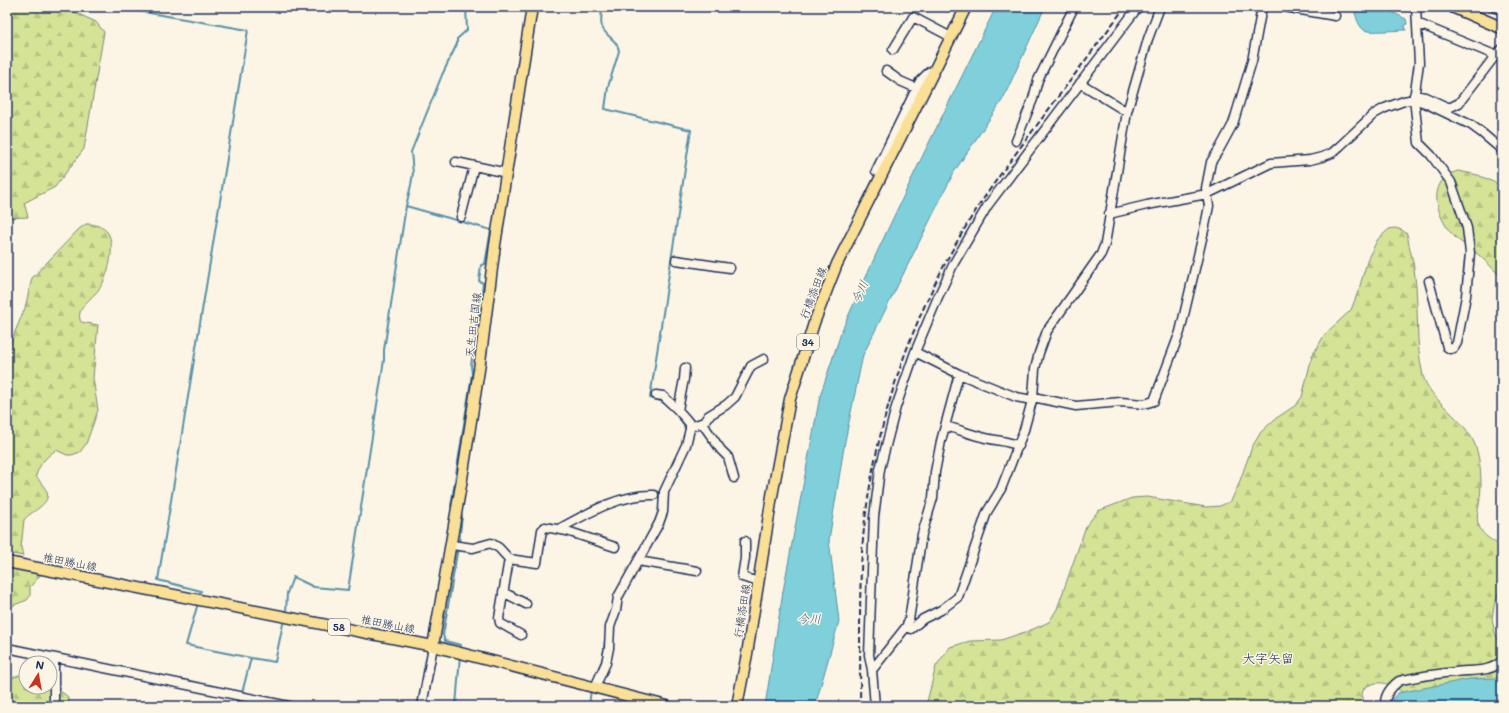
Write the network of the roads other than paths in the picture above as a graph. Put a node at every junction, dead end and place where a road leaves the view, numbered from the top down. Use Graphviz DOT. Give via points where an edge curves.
graph roads {
  1 [pos="532,7"];
  2 [pos="966,7"];
  3 [pos="1074,7"];
  4 [pos="1138,7"];
  5 [pos="1160,7"];
  6 [pos="1262,7"];
  7 [pos="1284,7"];
  8 [pos="1416,7"];
  9 [pos="1453,7"];
  10 [pos="1492,7"];
  11 [pos="1502,10"];
  12 [pos="1335,16"];
  13 [pos="1417,23"];
  14 [pos="1502,28"];
  15 [pos="951,37"];
  16 [pos="1502,49"];
  17 [pos="893,50"];
  18 [pos="1498,57"];
  19 [pos="886,71"];
  20 [pos="932,74"];
  21 [pos="1080,83"];
  22 [pos="916,88"];
  23 [pos="1414,97"];
  24 [pos="1127,112"];
  25 [pos="1016,141"];
  26 [pos="1502,150"];
  27 [pos="456,162"];
  28 [pos="474,166"];
  29 [pos="507,173"];
  30 [pos="882,174"];
  31 [pos="1207,194"];
  32 [pos="1109,214"];
  33 [pos="461,217"];
  34 [pos="676,260"];
  35 [pos="730,268"];
  36 [pos="1429,281"];
  37 [pos="915,352"];
  38 [pos="764,359"];
  39 [pos="685,368"];
  40 [pos="959,374"];
  41 [pos="656,395"];
  42 [pos="1033,399"];
  43 [pos="678,410"];
  44 [pos="702,423"];
  45 [pos="945,426"];
  46 [pos="690,427"];
  47 [pos="1019,446"];
  48 [pos="734,478"];
  49 [pos="654,495"];
  50 [pos="559,529"];
  51 [pos="745,541"];
  52 [pos="452,545"];
  53 [pos="615,547"];
  54 [pos="509,559"];
  55 [pos="7,562"];
  56 [pos="638,562"];
  57 [pos="697,571"];
  58 [pos="758,582"];
  59 [pos="504,592"];
  60 [pos="526,604"];
  61 [pos="906,627"];
  62 [pos="521,635"];
  63 [pos="433,646"];
  64 [pos="7,648"];
  65 [pos="40,655"];
  66 [pos="58,659"];
  67 [pos="1502,660"];
  68 [pos="872,670"];
  69 [pos="595,687"];
  70 [pos="54,695"];
  71 [pos="268,704"];
  72 [pos="52,706"];
  73 [pos="289,706"];
  74 [pos="422,706"];
  75 [pos="664,706"];
  76 [pos="737,706"];
  77 [pos="876,706"];
  78 [pos="1385,706"];
  1 -- 29 [label="main road, 天生田吉国線"];
  2 -- 15 [label="main road, 行橋添田線 / 34"];
  3 -- 25 [label="street" via="1038,80"];
  4 -- 21 [label="street"];
  5 -- 24 [label="street" via="1148,38"];
  6 -- 31 [label="street" via="1252,61 1232,124 1211,162"];
  7 -- 12 [label="street"];
  8 -- 13 [label="street"];
  9 -- 14 [label="highway"];
  10 -- 11 [label="street"];
  13 -- 18 [label="street"];
  13 -- 23 [label="street" via="1419,63"];
  15 -- 17 [label="street" via="913,17"];
  15 -- 20 [label="main road, 行橋添田線 / 34"];
  16 -- 18 [label="street"];
  18 -- 23 [label="street" via="1455,105 1447,107 1425,97"];
  19 -- 22 [label="street"];
  20 -- 22 [label="street" via="929,72"];
  20 -- 30 [label="main road, 行橋添田線 / 34"];
  21 -- 24 [label="street"];
  21 -- 37 [label="street" via="988,205 941,290"];
  22 -- 30 [label="street" via="876,171"];
  23 -- 26 [label="street" via="1471,125"];
  23 -- 31 [label="street" via="1374,114 1332,152 1310,160 1271,163"];
  23 -- 36 [label="street" via="1419,142 1451,182 1468,228 1470,253 1466,296 1454,348 1447,347"];
  24 -- 32 [label="street"];
  27 -- 28 [label="street"];
  28 -- 29 [label="street"];
  28 -- 33 [label="street"];
  29 -- 52 [label="main road, 天生田吉国線"];
  30 -- 58 [label="main road, 行橋添田線 / 34" via="837,264 814,323 790,400"];
  31 -- 32 [label="street"];
  31 -- 42 [label="street" via="1209,206 1180,332 1154,401 1144,404 1121,402 1076,406"];
  32 -- 42 [label="street" via="1101,254 1043,339 1035,369"];
  34 -- 35 [label="street"];
  37 -- 40 [label="street"];
  37 -- 68 [label="street" via="904,378 880,469 874,517 869,655"];
  38 -- 44 [label="street" via="751,366 735,397"];
  39 -- 43 [label="street"];
  40 -- 42 [label="street" via="1016,397"];
  40 -- 45 [label="street"];
  41 -- 43 [label="street" via="663,396"];
  42 -- 47 [label="street"];
  43 -- 46 [label="street"];
  44 -- 46 [label="street"];
  44 -- 48 [label="street" via="728,457"];
  45 -- 47 [label="street"];
  45 -- 61 [label="street" via="935,472 933,498 922,534"];
  46 -- 56 [label="street" via="690,435 664,492 663,512"];
  47 -- 61 [label="street" via="1001,489 987,512 958,597 912,629"];
  49 -- 50 [label="street" via="624,498"];
  50 -- 53 [label="street"];
  50 -- 54 [label="street" via="545,527 542,530 537,563"];
  51 -- 58 [label="street" via="742,577"];
  52 -- 54 [label="street" via="473,548 491,543 500,548"];
  52 -- 63 [label="main road, 天生田吉国線"];
  54 -- 59 [label="street"];
  55 -- 63 [label="main road, 椎田勝山線 / 58"];
  56 -- 57 [label="street"];
  56 -- 69 [label="street" via="618,597 610,628 606,663"];
  58 -- 76 [label="main road, 行橋添田線 / 34"];
  59 -- 60 [label="street"];
  59 -- 62 [label="street" via="500,623"];
  61 -- 68 [label="street"];
  63 -- 69 [label="main road, 椎田勝山線 / 58"];
  63 -- 74 [label="street"];
  64 -- 65 [label="street"];
  66 -- 71 [label="street"];
  67 -- 78 [label="street" via="1493,667 1482,670 1399,681 1388,692"];
  68 -- 77 [label="street"];
  69 -- 75 [label="main road, 椎田勝山線 / 58"];
  70 -- 72 [label="street"];
  71 -- 73 [label="street"];
}
